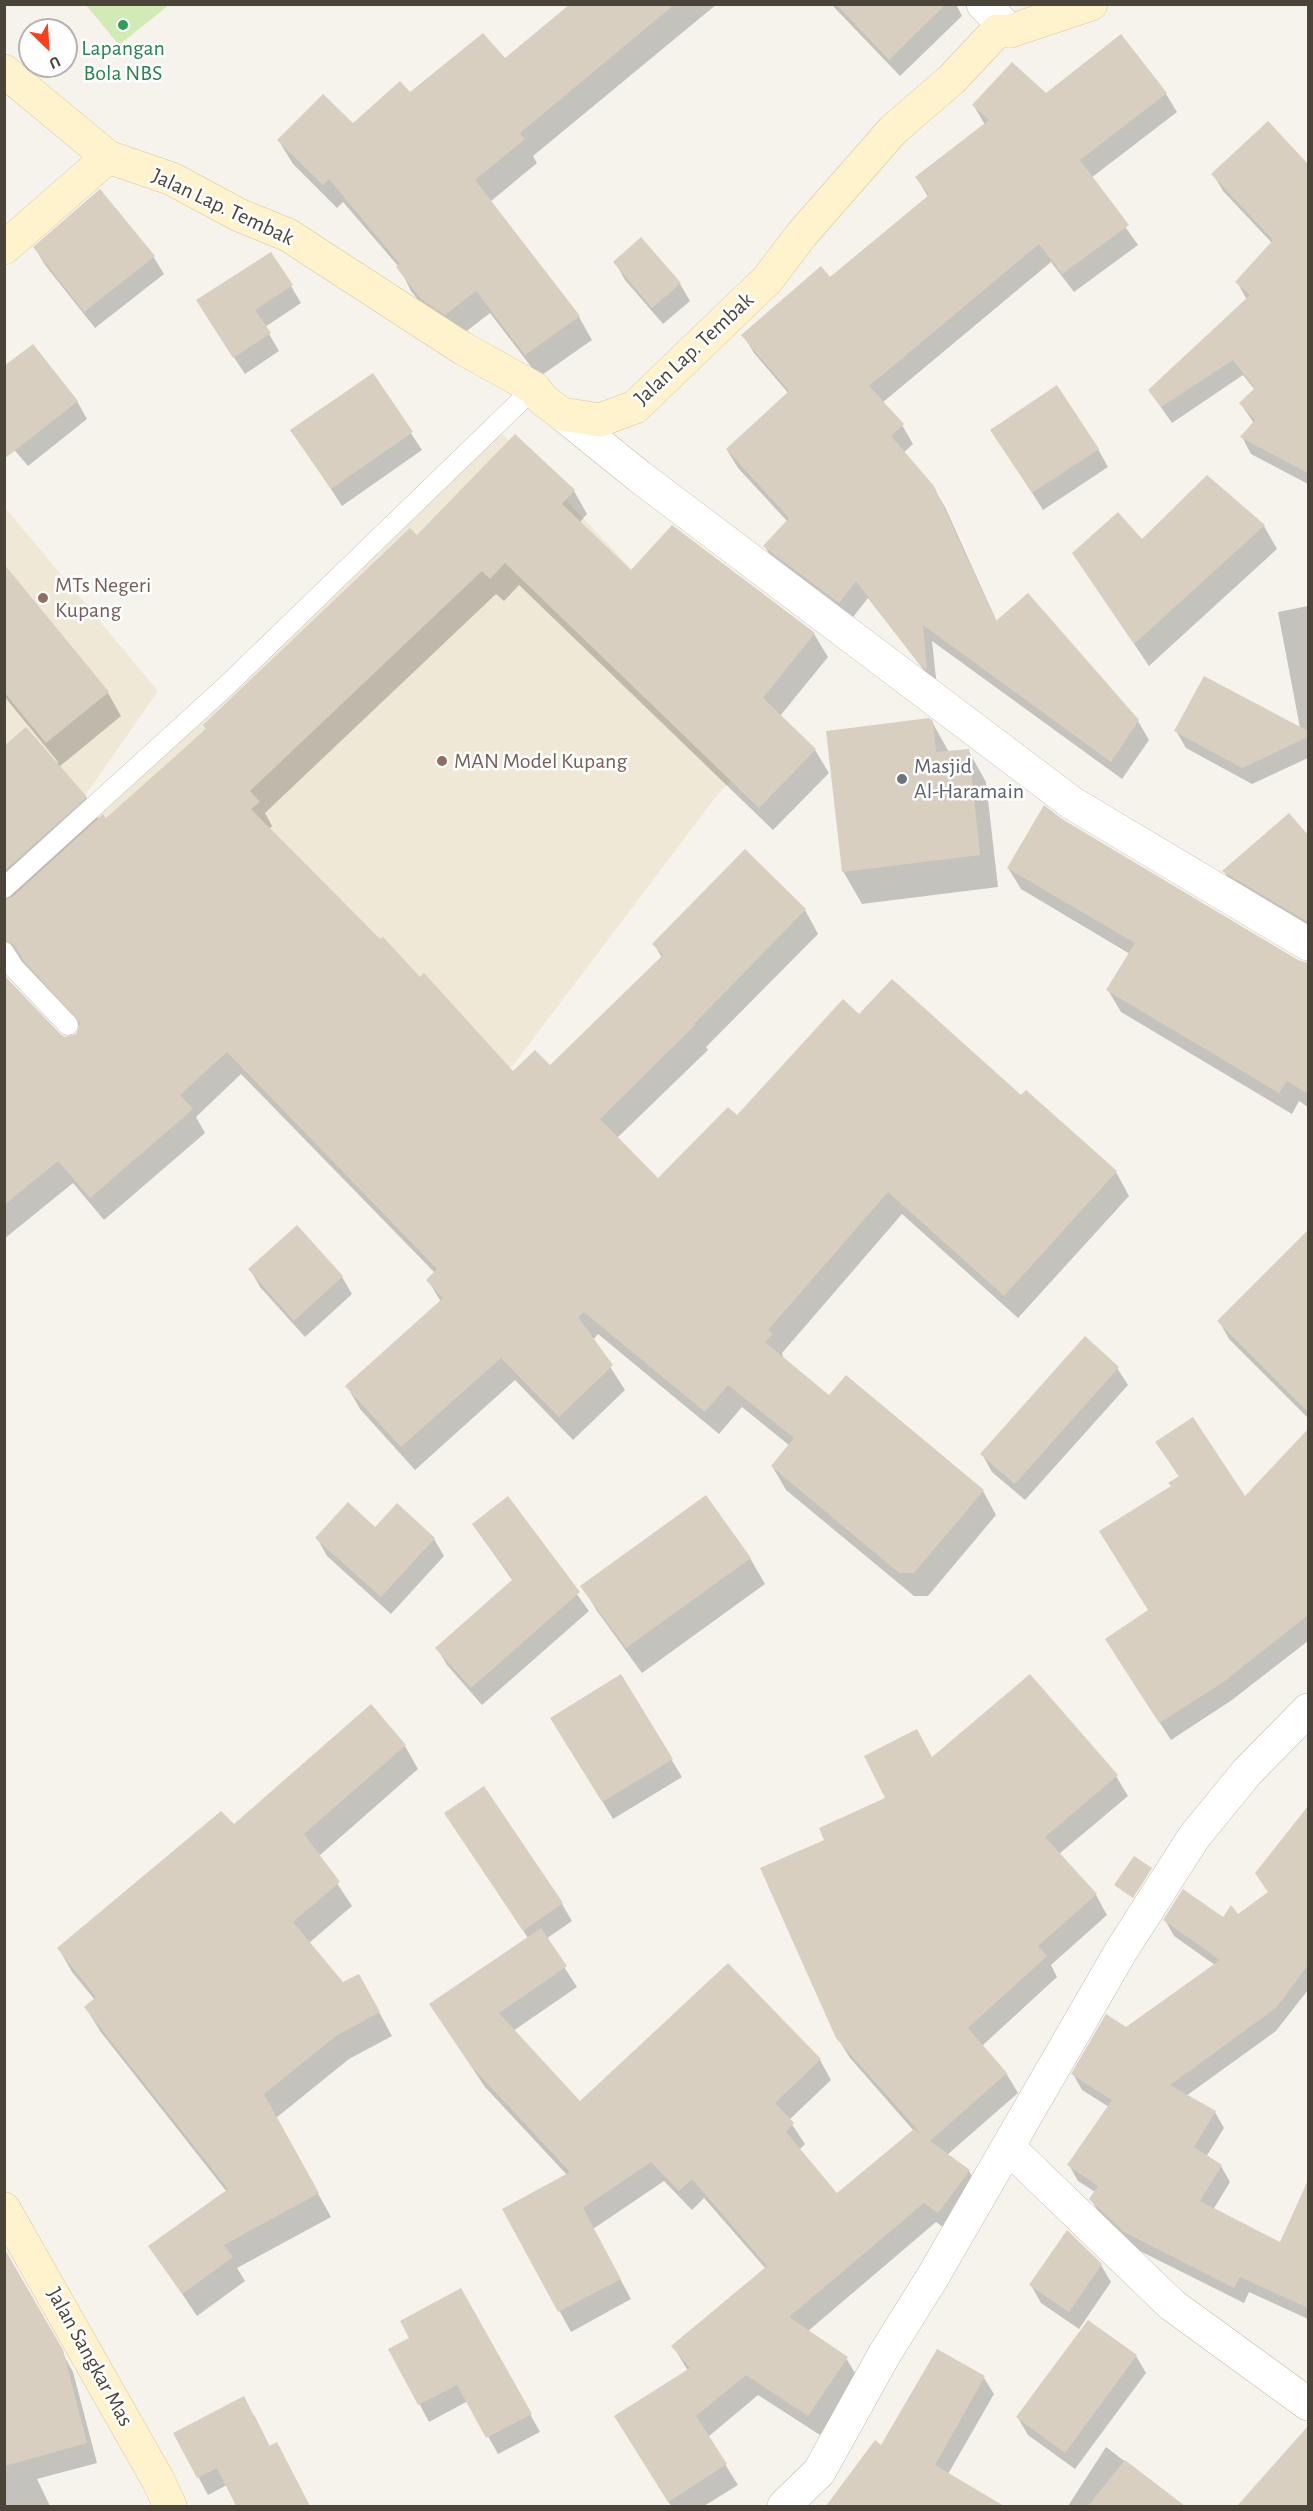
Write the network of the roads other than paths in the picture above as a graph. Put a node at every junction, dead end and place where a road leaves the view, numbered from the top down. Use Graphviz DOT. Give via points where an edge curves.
graph roads {
  1 [pos="983,4"];
  2 [pos="1091,4"];
  3 [pos="1010,31"];
  4 [pos="4,71"];
  5 [pos="108,158"];
  6 [pos="4,248"];
  7 [pos="534,388"];
  8 [pos="562,414"];
  9 [pos="4,888"];
  10 [pos="1308,945"];
  11 [pos="4,952"];
  12 [pos="68,1025"];
  13 [pos="1308,1710"];
  14 [pos="1008,2147"];
  15 [pos="4,2209"];
  16 [pos="1308,2404"];
  17 [pos="170,2506"];
  18 [pos="784,2506"];
  1 -- 3 [label="street"];
  2 -- 3 [label="street, Jalan Lap. Tembak"];
  3 -- 8 [label="street, Jalan Lap. Tembak" via="998,31 952,79 893,130 801,234 767,280 635,407 600,420"];
  4 -- 5 [label="street"];
  5 -- 6 [label="street"];
  5 -- 7 [label="street, Jalan Lap. Tembak" via="172,179 238,215 288,236 462,348"];
  7 -- 8 [label="street, Jalan Lap. Tembak"];
  7 -- 9 [label="lane" via="224,688"];
  8 -- 10 [label="street" via="1072,803"];
  11 -- 12 [label="lane" via="14,968"];
  13 -- 14 [label="street" via="1247,1772 1194,1837 1121,1951"];
  14 -- 16 [label="street" via="1172,2305"];
  14 -- 18 [label="street" via="819,2472"];
  15 -- 17 [label="street, Jalan Sangkar Mas"];
}
